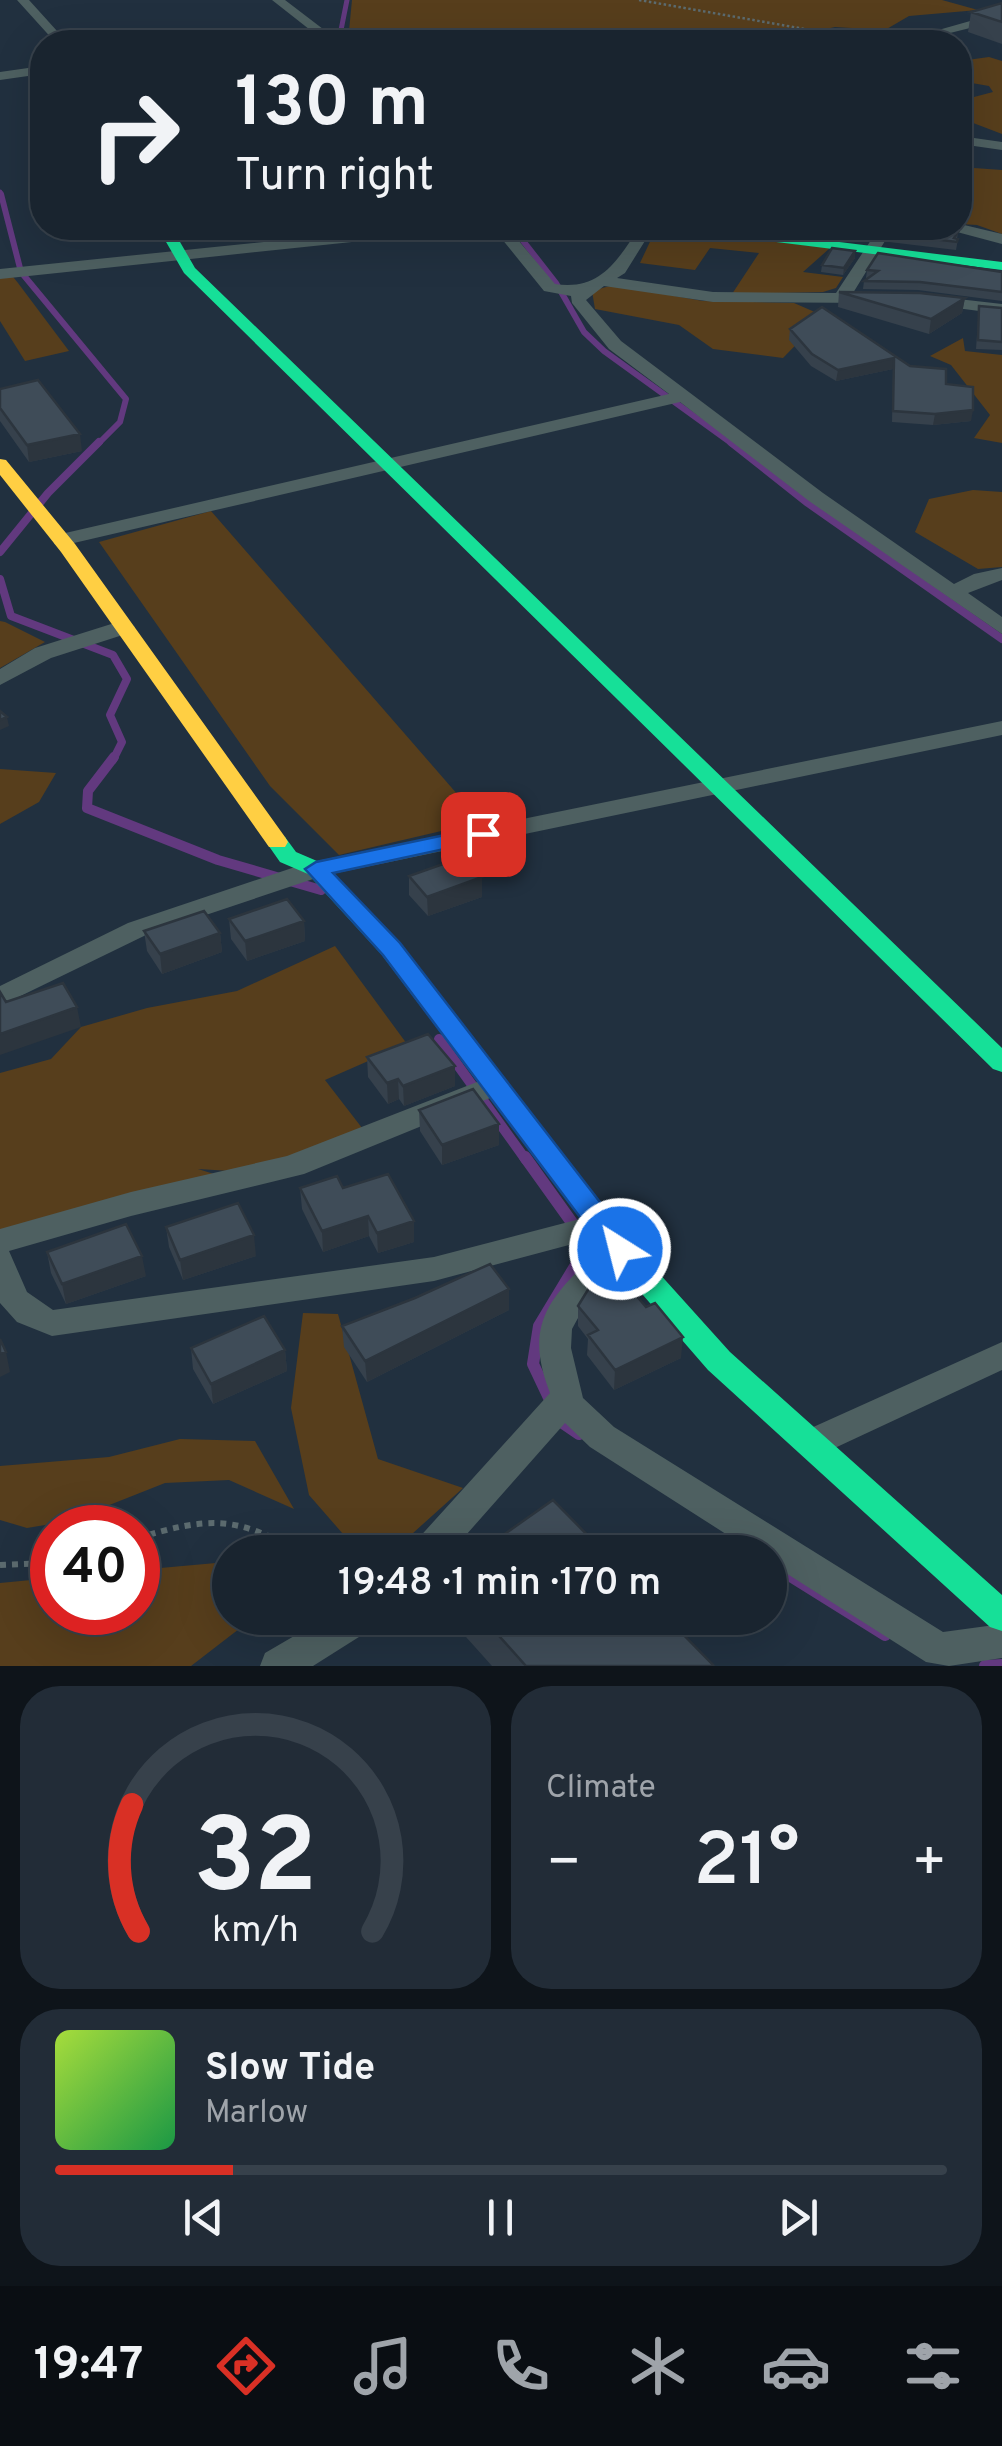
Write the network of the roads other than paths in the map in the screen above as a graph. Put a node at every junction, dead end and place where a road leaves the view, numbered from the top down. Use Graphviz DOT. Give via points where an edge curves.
graph roads {
  1 [pos="24,0"];
  2 [pos="278,0"];
  3 [pos="1002,16"];
  4 [pos="50,30"];
  5 [pos="317,30"];
  6 [pos="948,30"];
  7 [pos="30,72"];
  8 [pos="0,76"];
  9 [pos="972,142"];
  10 [pos="1002,146"];
  11 [pos="972,230"];
  12 [pos="1002,239"];
  13 [pos="171,240"];
  14 [pos="322,240"];
  15 [pos="510,240"];
  16 [pos="638,240"];
  17 [pos="797,240"];
  18 [pos="878,240"];
  19 [pos="872,249"];
  20 [pos="178,255"];
  21 [pos="1002,266"];
  22 [pos="0,274"];
  23 [pos="603,280"];
  24 [pos="580,292"];
  25 [pos="842,296"];
  26 [pos="885,298"];
  27 [pos="918,300"];
  28 [pos="1002,309"];
  29 [pos="684,396"];
  30 [pos="0,464"];
  31 [pos="386,464"];
  32 [pos="61,540"];
  33 [pos="1002,574"];
  34 [pos="954,592"];
  35 [pos="1002,626"];
  36 [pos="124,627"];
  37 [pos="0,678"];
  38 [pos="1002,728"];
  39 [pos="716,786"];
  40 [pos="316,869"];
  41 [pos="0,996"];
  42 [pos="1002,1063"];
  43 [pos="495,1085"];
  44 [pos="611,1237"];
  45 [pos="0,1241"];
  46 [pos="0,1260"];
  47 [pos="1002,1355"];
  48 [pos="564,1402"];
  49 [pos="812,1442"];
  50 [pos="444,1535"];
  51 [pos="1002,1616"];
  52 [pos="330,1635"];
  53 [pos="1002,1641"];
  54 [pos="279,1666"];
  1 -- 4 [label="street"];
  2 -- 5 [label="street"];
  3 -- 6 [label="street"];
  7 -- 8 [label="street"];
  9 -- 10 [label="street"];
  11 -- 12 [label="street"];
  13 -- 20 [label="street"];
  14 -- 20 [label="street"];
  15 -- 24 [label="street" via="550,288"];
  16 -- 23 [label="street" via="619,270"];
  17 -- 19 [label="street"];
  18 -- 19 [label="street"];
  19 -- 21 [label="street"];
  19 -- 25 [label="street"];
  20 -- 22 [label="street"];
  20 -- 31 [label="street"];
  23 -- 24 [label="street"];
  23 -- 25 [label="street" via="712,297"];
  24 -- 29 [label="street" via="591,320"];
  25 -- 26 [label="street"];
  27 -- 28 [label="street"];
  29 -- 31 [label="street"];
  29 -- 34 [label="street"];
  30 -- 32 [label="street"];
  31 -- 32 [label="street"];
  31 -- 39 [label="street"];
  32 -- 36 [label="street"];
  33 -- 34 [label="street"];
  34 -- 35 [label="street"];
  36 -- 37 [label="street" via="43,653"];
  36 -- 40 [label="street" via="288,858"];
  38 -- 39 [label="street"];
  39 -- 40 [label="street"];
  39 -- 42 [label="street"];
  40 -- 41 [label="street" via="137,929"];
  40 -- 43 [label="street" via="392,949"];
  43 -- 44 [label="street"];
  43 -- 45 [label="street" via="293,1166"];
  44 -- 46 [label="street" via="52,1324 10,1298"];
  44 -- 48 [label="street" via="551,1337 568,1395"];
  44 -- 49 [label="street" via="719,1361"];
  47 -- 49 [label="street"];
  48 -- 50 [label="street"];
  48 -- 53 [label="street" via="602,1437 939,1650"];
  49 -- 51 [label="street"];
  52 -- 54 [label="street"];
}
